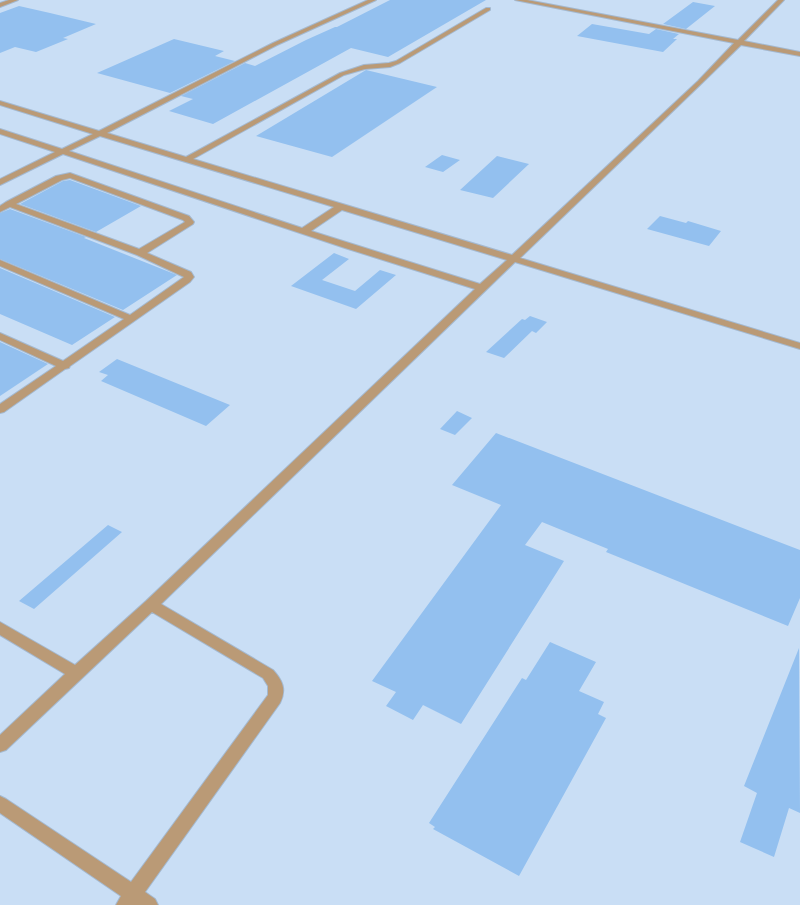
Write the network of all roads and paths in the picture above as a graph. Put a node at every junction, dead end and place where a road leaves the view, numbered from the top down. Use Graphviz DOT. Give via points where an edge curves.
graph roads {
  1 [pos="15,0"];
  2 [pos="373,0"];
  3 [pos="518,0"];
  4 [pos="781,0"];
  5 [pos="0,5"];
  6 [pos="488,8"];
  7 [pos="739,42"];
  8 [pos="800,54"];
  9 [pos="0,103"];
  10 [pos="0,131"];
  11 [pos="100,134"];
  12 [pos="62,152"];
  13 [pos="186,160"];
  14 [pos="0,182"];
  15 [pos="9,204"];
  16 [pos="340,207"];
  17 [pos="0,209"];
  18 [pos="304,232"];
  19 [pos="140,254"];
  20 [pos="513,260"];
  21 [pos="0,264"];
  22 [pos="482,288"];
  23 [pos="132,319"];
  24 [pos="0,336"];
  25 [pos="800,346"];
  26 [pos="65,366"];
  27 [pos="0,410"];
  28 [pos="151,605"];
  29 [pos="0,628"];
  30 [pos="76,673"];
  31 [pos="0,745"];
  32 [pos="0,804"];
  33 [pos="130,900"];
  34 [pos="149,905"];
  1 -- 5 [label="street"];
  2 -- 11 [label="street" via="275,44"];
  3 -- 7 [label="street"];
  4 -- 7 [label="street"];
  6 -- 13 [label="street" via="398,62 364,67 342,74"];
  7 -- 8 [label="street"];
  7 -- 20 [label="street"];
  9 -- 11 [label="street"];
  10 -- 12 [label="street"];
  11 -- 12 [label="street"];
  11 -- 13 [label="street"];
  12 -- 14 [label="street"];
  12 -- 18 [label="street"];
  13 -- 16 [label="street"];
  15 -- 17 [label="street"];
  15 -- 19 [label="street"];
  15 -- 19 [label="street" via="59,178 70,175 189,220 190,222"];
  16 -- 18 [label="street"];
  16 -- 20 [label="street"];
  18 -- 22 [label="street"];
  19 -- 23 [label="street" via="180,270 189,277"];
  20 -- 22 [label="street"];
  20 -- 25 [label="street"];
  21 -- 23 [label="street"];
  22 -- 28 [label="street"];
  23 -- 26 [label="street"];
  24 -- 26 [label="street"];
  26 -- 27 [label="street"];
  28 -- 30 [label="street"];
  28 -- 33 [label="street" via="268,674 278,690 275,698"];
  29 -- 30 [label="street"];
  30 -- 31 [label="street"];
  32 -- 33 [label="street"];
  33 -- 34 [label="street"];
}
